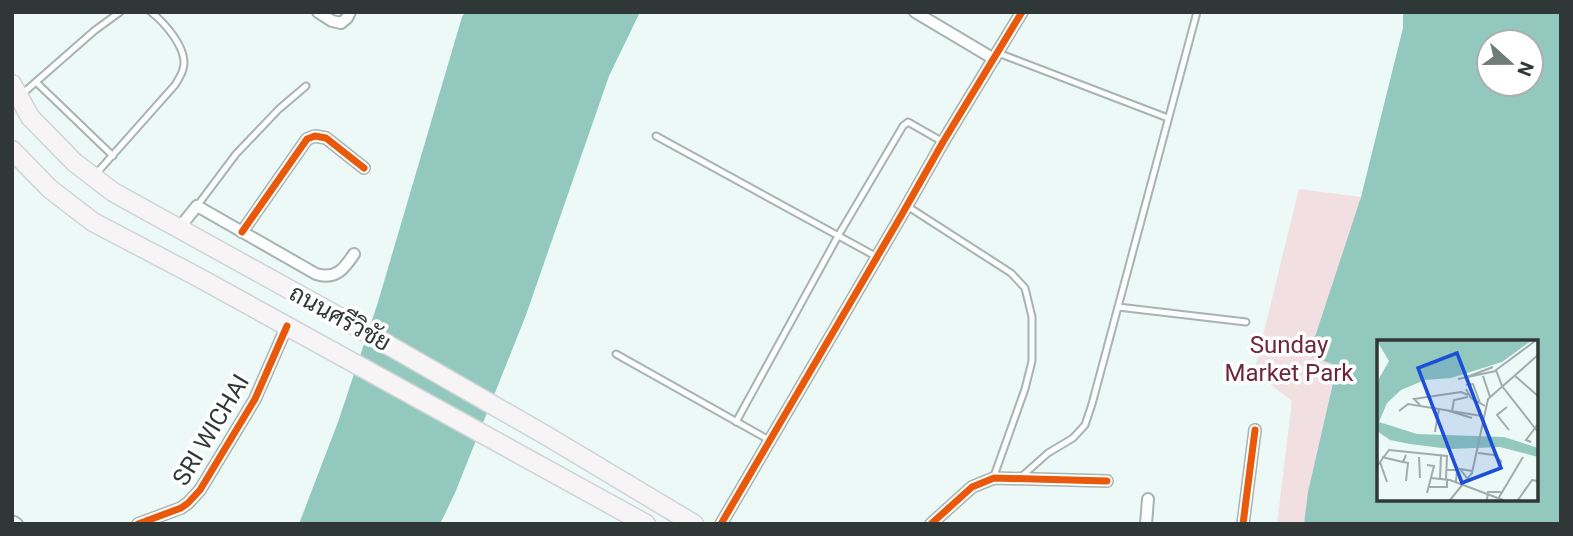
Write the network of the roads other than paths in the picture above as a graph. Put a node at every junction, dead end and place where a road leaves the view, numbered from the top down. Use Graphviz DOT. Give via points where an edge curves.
graph roads {
  1 [pos="120,12"];
  2 [pos="152,12"];
  3 [pos="318,12"];
  4 [pos="350,12"];
  5 [pos="915,12"];
  6 [pos="1022,12"];
  7 [pos="1196,12"];
  8 [pos="996,56"];
  9 [pos="36,82"];
  10 [pos="306,86"];
  11 [pos="16,90"];
  12 [pos="1168,118"];
  13 [pos="656,136"];
  14 [pos="943,142"];
  15 [pos="12,150"];
  16 [pos="113,156"];
  17 [pos="365,168"];
  18 [pos="93,177"];
  19 [pos="197,206"];
  20 [pos="907,206"];
  21 [pos="179,228"];
  22 [pos="242,232"];
  23 [pos="838,236"];
  24 [pos="354,254"];
  25 [pos="877,257"];
  26 [pos="1118,307"];
  27 [pos="1246,322"];
  28 [pos="287,326"];
  29 [pos="616,354"];
  30 [pos="736,422"];
  31 [pos="1255,430"];
  32 [pos="769,440"];
  33 [pos="1021,477"];
  34 [pos="994,478"];
  35 [pos="1107,481"];
  36 [pos="1148,499"];
  37 [pos="138,524"];
  38 [pos="646,524"];
  39 [pos="694,524"];
  40 [pos="720,524"];
  41 [pos="931,524"];
  42 [pos="1146,524"];
  43 [pos="1243,524"];
  1 -- 9 [label="lane"];
  2 -- 16 [label="lane" via="176,38 184,68 175,85"];
  3 -- 4 [label="street" via="341,23"];
  5 -- 8 [label="street"];
  6 -- 8 [label="street"];
  7 -- 12 [label="lane"];
  8 -- 12 [label="lane"];
  8 -- 14 [label="street"];
  9 -- 11 [label="lane"];
  9 -- 16 [label="lane"];
  10 -- 19 [label="lane" via="236,153"];
  11 -- 18 [label="main road, ถนนศรีวิชัย" via="30,117"];
  12 -- 26 [label="lane"];
  13 -- 23 [label="lane"];
  14 -- 20 [label="street"];
  14 -- 23 [label="lane" via="908,122 903,125"];
  15 -- 28 [label="main road, ถนนศรีวิชัย" via="50,189 93,222"];
  16 -- 18 [label="lane"];
  17 -- 22 [label="street" via="326,138 307,139"];
  18 -- 21 [label="main road, ถนนศรีวิชัย"];
  19 -- 21 [label="street"];
  19 -- 22 [label="street"];
  20 -- 25 [label="street"];
  20 -- 34 [label="lane" via="1011,273 1025,288 1032,317 1032,361"];
  21 -- 39 [label="main road, ถนนศรีวิชัย"];
  22 -- 24 [label="street" via="326,277 344,268"];
  23 -- 25 [label="lane"];
  23 -- 30 [label="lane"];
  25 -- 32 [label="street"];
  26 -- 27 [label="lane"];
  26 -- 33 [label="lane" via="1085,425"];
  28 -- 37 [label="street, SRI WICHAI" via="255,399 200,490 181,508"];
  28 -- 38 [label="main road, ถนนศรีวิชัย"];
  29 -- 30 [label="lane"];
  30 -- 32 [label="lane"];
  31 -- 43 [label="street"];
  32 -- 40 [label="street"];
  33 -- 34 [label="street"];
  33 -- 35 [label="street"];
  34 -- 41 [label="street" via="972,488"];
  36 -- 42 [label="street"];
}
